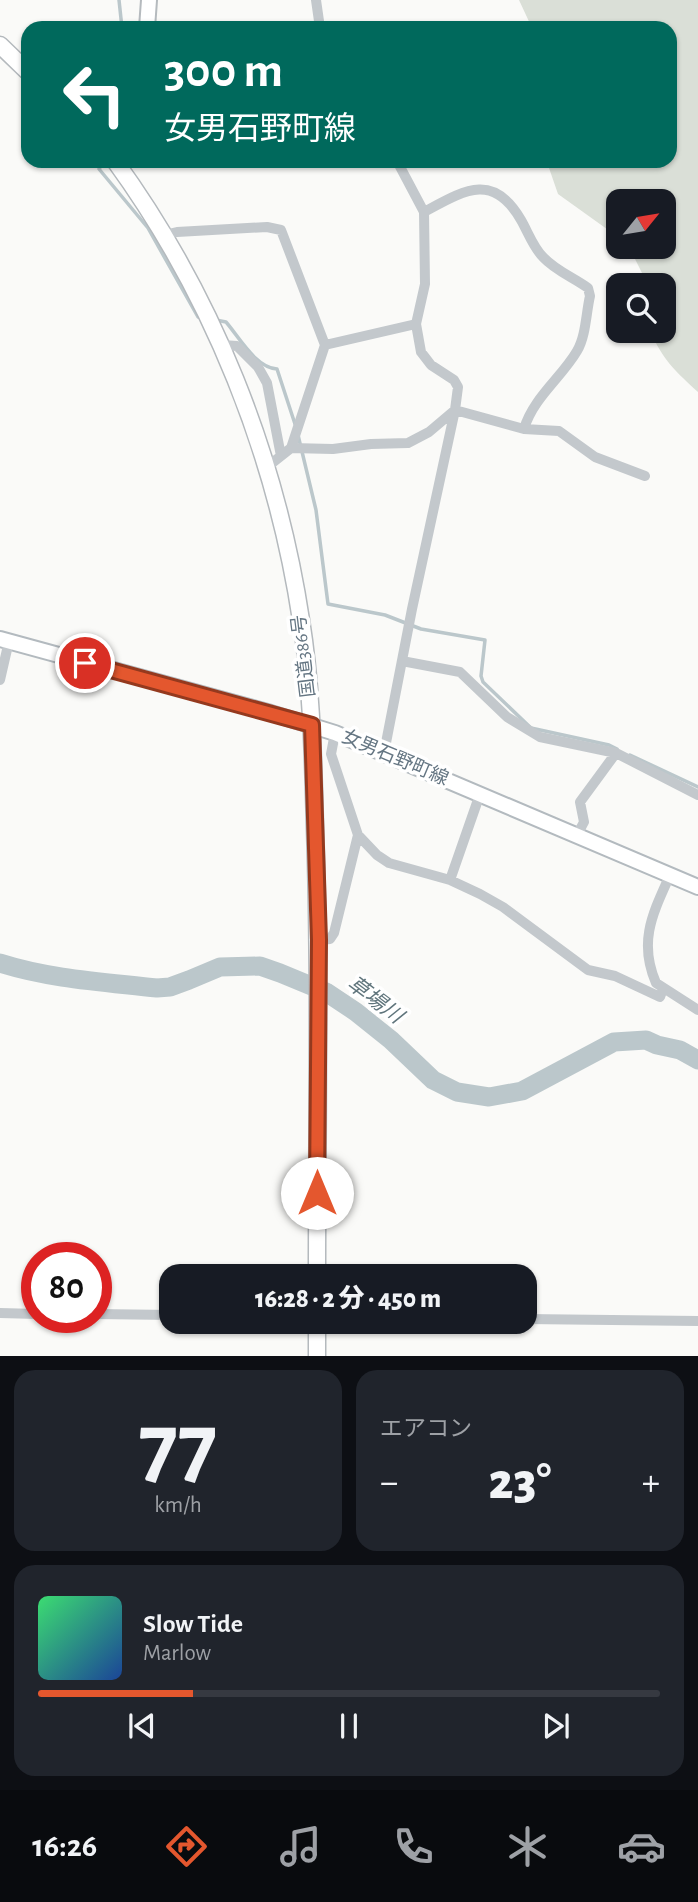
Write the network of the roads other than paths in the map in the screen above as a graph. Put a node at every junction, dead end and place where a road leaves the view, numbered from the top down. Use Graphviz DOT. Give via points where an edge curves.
graph roads {
  1 [pos="149,0"];
  2 [pos="316,0"];
  3 [pos="148,21"];
  4 [pos="319,21"];
  5 [pos="0,45"];
  6 [pos="21,65"];
  7 [pos="120,168"];
  8 [pos="401,168"];
  9 [pos="424,212"];
  10 [pos="164,235"];
  11 [pos="416,324"];
  12 [pos="222,345"];
  13 [pos="324,345"];
  14 [pos="455,410"];
  15 [pos="524,429"];
  16 [pos="291,447"];
  17 [pos="281,456"];
  18 [pos="267,467"];
  19 [pos="645,476"];
  20 [pos="5,640"];
  21 [pos="402,661"];
  22 [pos="0,680"];
  23 [pos="312,725"];
  24 [pos="335,733"];
  25 [pos="384,753"];
  26 [pos="616,754"];
  27 [pos="480,794"];
  28 [pos="698,795"];
  29 [pos="358,835"];
  30 [pos="577,835"];
  31 [pos="670,875"];
  32 [pos="450,880"];
  33 [pos="698,887"];
  34 [pos="319,940"];
  35 [pos="663,989"];
  36 [pos="698,1010"];
  37 [pos="317,1264"];
  38 [pos="0,1313"];
  39 [pos="21,1314"];
  40 [pos="112,1314"];
  41 [pos="159,1315"];
  42 [pos="537,1319"];
  43 [pos="698,1321"];
  44 [pos="317,1334"];
  45 [pos="317,1356"];
  1 -- 3 [label="main road"];
  2 -- 4 [label="street"];
  5 -- 6 [label="highway"];
  7 -- 10 [label="highway, 国道386号"];
  8 -- 9 [label="street"];
  9 -- 11 [label="street" via="425,284"];
  9 -- 15 [label="street" via="465,192 485,189 503,197 543,258 588,288 577,351 551,382"];
  10 -- 12 [label="highway, 国道386号"];
  10 -- 13 [label="street" via="267,227 281,230"];
  11 -- 13 [label="street"];
  11 -- 14 [label="street" via="421,352 458,387"];
  12 -- 17 [label="street" via="237,346 267,383"];
  12 -- 18 [label="highway, 国道386号"];
  13 -- 16 [label="street"];
  14 -- 15 [label="street"];
  14 -- 16 [label="street" via="408,443"];
  14 -- 21 [label="street"];
  15 -- 19 [label="street" via="559,431 595,457"];
  16 -- 17 [label="street"];
  17 -- 18 [label="street"];
  18 -- 23 [label="highway, 国道386号" via="301,620"];
  20 -- 22 [label="street"];
  20 -- 23 [label="main road, 女男石野町線"];
  21 -- 25 [label="street"];
  21 -- 26 [label="street" via="460,672 507,717 540,737"];
  23 -- 24 [label="main road, 女男石野町線"];
  23 -- 34 [label="highway, 国道386号"];
  24 -- 25 [label="main road, 女男石野町線"];
  24 -- 29 [label="street" via="331,754"];
  25 -- 27 [label="main road, 女男石野町線"];
  26 -- 28 [label="street"];
  26 -- 30 [label="street" via="580,802 584,822"];
  27 -- 30 [label="main road, 女男石野町線"];
  27 -- 32 [label="street"];
  29 -- 32 [label="street" via="389,863"];
  29 -- 34 [label="street" via="334,933 330,939"];
  30 -- 31 [label="main road, 女男石野町線"];
  31 -- 33 [label="main road, 女男石野町線"];
  31 -- 35 [label="street" via="649,924 649,959 656,983"];
  32 -- 35 [label="street" via="502,907 588,970 615,976 660,997"];
  34 -- 37 [label="highway, 国道386号"];
  35 -- 36 [label="street"];
  38 -- 39 [label="street"];
  40 -- 41 [label="street"];
  42 -- 43 [label="street"];
  44 -- 45 [label="highway"];
}
